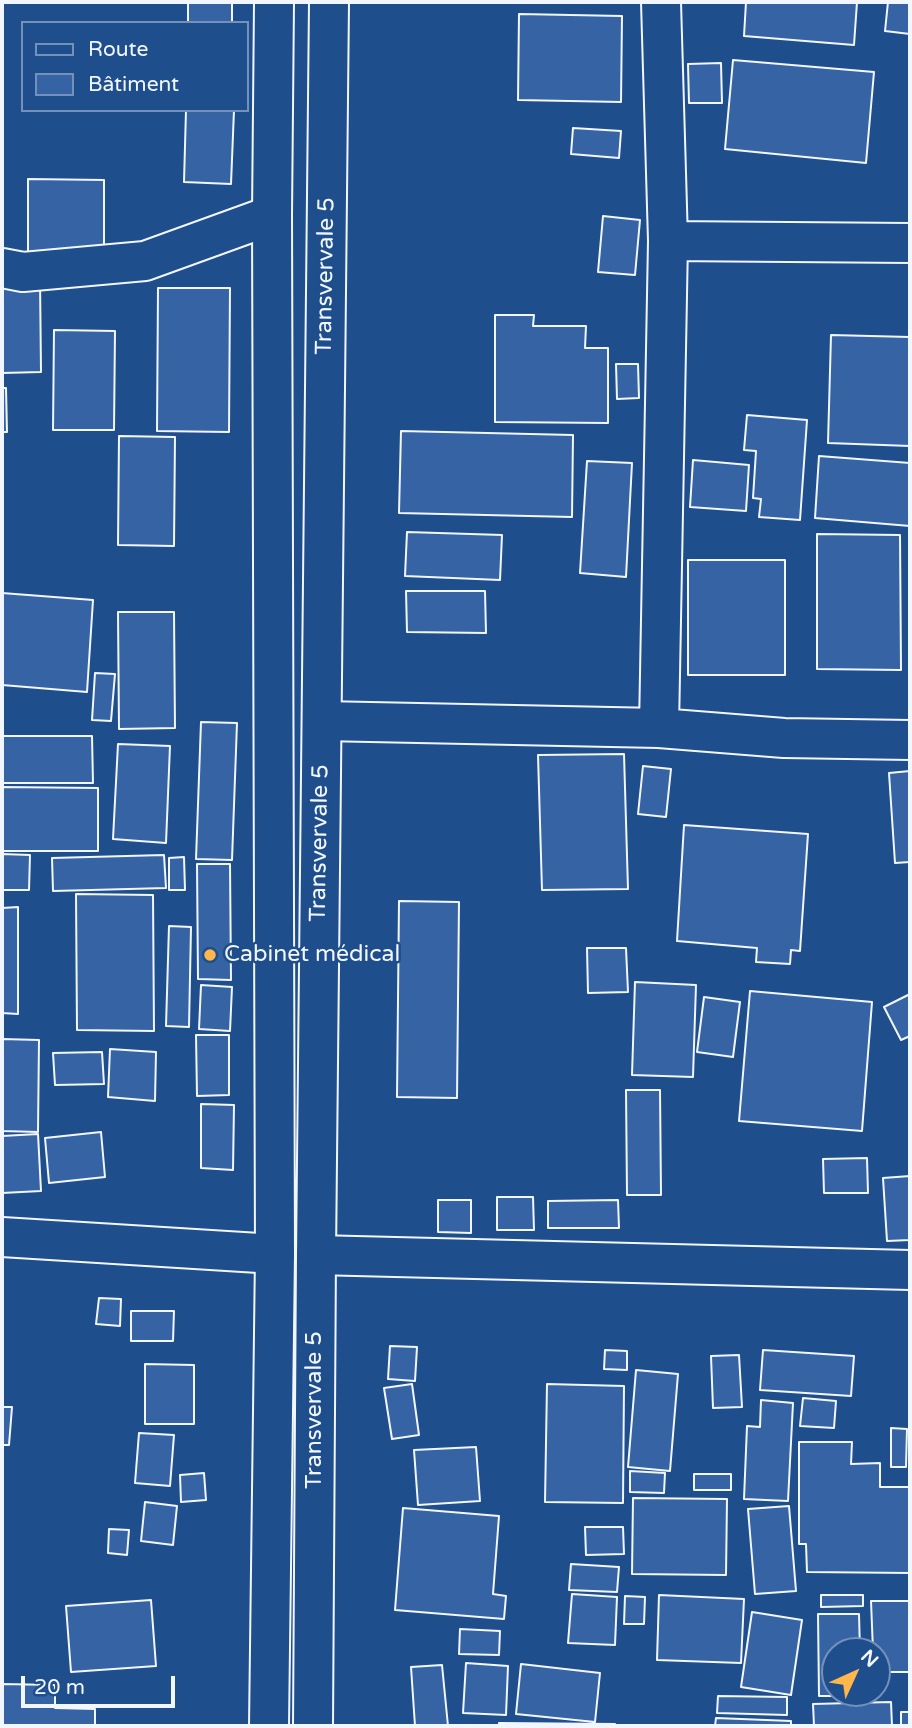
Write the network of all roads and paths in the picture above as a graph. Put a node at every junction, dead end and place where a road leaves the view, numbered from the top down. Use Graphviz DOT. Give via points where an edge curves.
graph roads {
  1 [pos="274,2"];
  2 [pos="329,2"];
  3 [pos="661,2"];
  4 [pos="272,215"];
  5 [pos="668,241"];
  6 [pos="910,243"];
  7 [pos="2,268"];
  8 [pos="321,721"];
  9 [pos="659,728"];
  10 [pos="910,740"];
  11 [pos="2,1237"];
  12 [pos="275,1254"];
  13 [pos="316,1255"];
  14 [pos="910,1270"];
  15 [pos="269,1726"];
  16 [pos="313,1726"];
  1 -- 4 [label="main road, Transvervale 5"];
  2 -- 8 [label="main road, Transvervale 5"];
  3 -- 5 [label="main road"];
  4 -- 7 [label="main road" via="145,261 23,272"];
  4 -- 12 [label="main road, Transvervale 5"];
  5 -- 6 [label="main road"];
  5 -- 9 [label="main road"];
  8 -- 9 [label="main road"];
  8 -- 13 [label="main road, Transvervale 5"];
  9 -- 10 [label="main road" via="785,738"];
  11 -- 12 [label="main road"];
  12 -- 15 [label="main road, Transvervale 5"];
  13 -- 14 [label="main road"];
  13 -- 16 [label="main road, Transvervale 5"];
}
